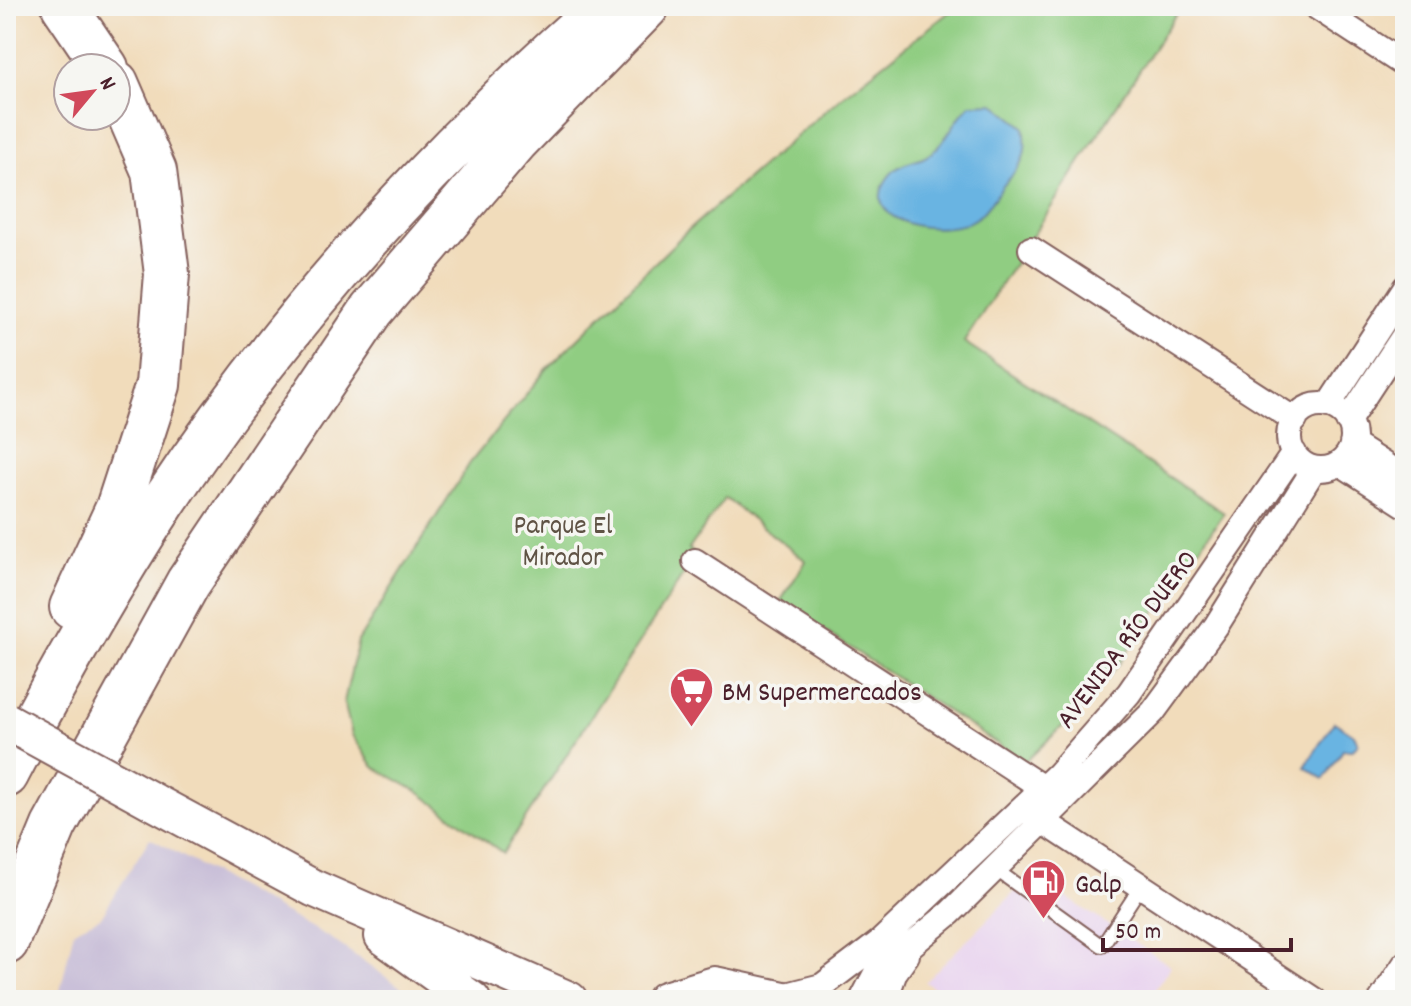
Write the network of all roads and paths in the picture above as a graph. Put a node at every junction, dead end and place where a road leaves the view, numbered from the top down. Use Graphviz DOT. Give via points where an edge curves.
graph roads {
  1 [pos="64,6"];
  2 [pos="603,6"];
  3 [pos="647,6"];
  4 [pos="1315,6"];
  5 [pos="95,52"];
  6 [pos="1405,65"];
  7 [pos="132,120"];
  8 [pos="1031,249"];
  9 [pos="1405,288"];
  10 [pos="1405,334"];
  11 [pos="1328,406"];
  12 [pos="1295,420"];
  13 [pos="1347,442"];
  14 [pos="1294,453"];
  15 [pos="1314,469"];
  16 [pos="1405,478"];
  17 [pos="1405,505"];
  18 [pos="695,561"];
  19 [pos="6,721"];
  20 [pos="6,754"];
  21 [pos="6,775"];
  22 [pos="1043,788"];
  23 [pos="1021,807"];
  24 [pos="1044,822"];
  25 [pos="995,869"];
  26 [pos="1141,886"];
  27 [pos="313,888"];
  28 [pos="918,940"];
  29 [pos="6,942"];
  30 [pos="1405,964"];
  31 [pos="781,998"];
  32 [pos="472,1000"];
  33 [pos="569,1000"];
  34 [pos="667,1000"];
  35 [pos="862,1000"];
  36 [pos="885,1000"];
  37 [pos="1314,1000"];
  38 [pos="1381,1000"];
  1 -- 5 [label="highway"];
  2 -- 21 [label="highway" via="478,119 363,244 246,387 163,503"];
  3 -- 29 [label="highway" via="516,141 372,310 188,583 54,826"];
  4 -- 6 [label="street"];
  7 -- 20 [label="highway" via="154,171 167,274 158,385 118,508"];
  8 -- 12 [label="street"];
  9 -- 11 [label="street"];
  10 -- 13 [label="street"];
  11 -- 12 [label="street" via="1304,410"];
  11 -- 13 [label="street"];
  12 -- 14 [label="street" via="1289,434"];
  13 -- 15 [label="street" via="1325,469"];
  13 -- 16 [label="street"];
  13 -- 17 [label="street"];
  14 -- 15 [label="street"];
  14 -- 22 [label="street, AVENIDA RÍO DUERO" via="1129,693"];
  15 -- 24 [label="street, AVENIDA RÍO DUERO" via="1216,626 1153,712"];
  18 -- 22 [label="street"];
  19 -- 27 [label="main road, bridge"];
  22 -- 23 [label="street, AVENIDA RÍO DUERO"];
  23 -- 24 [label="street"];
  23 -- 31 [label="street, AVENIDA RÍO DUERO" via="880,942 822,986"];
  24 -- 25 [label="street, AVENIDA RÍO DUERO"];
  24 -- 26 [label="street"];
  25 -- 26 [label="lane" via="1102,946"];
  25 -- 28 [label="street, AVENIDA RÍO DUERO"];
  26 -- 37 [label="street"];
  27 -- 32 [label="main road"];
  27 -- 33 [label="main road"];
  28 -- 35 [label="street" via="875,975"];
  28 -- 36 [label="street" via="895,972"];
  30 -- 38 [label="street"];
  31 -- 34 [label="main road" via="715,985"];
}
